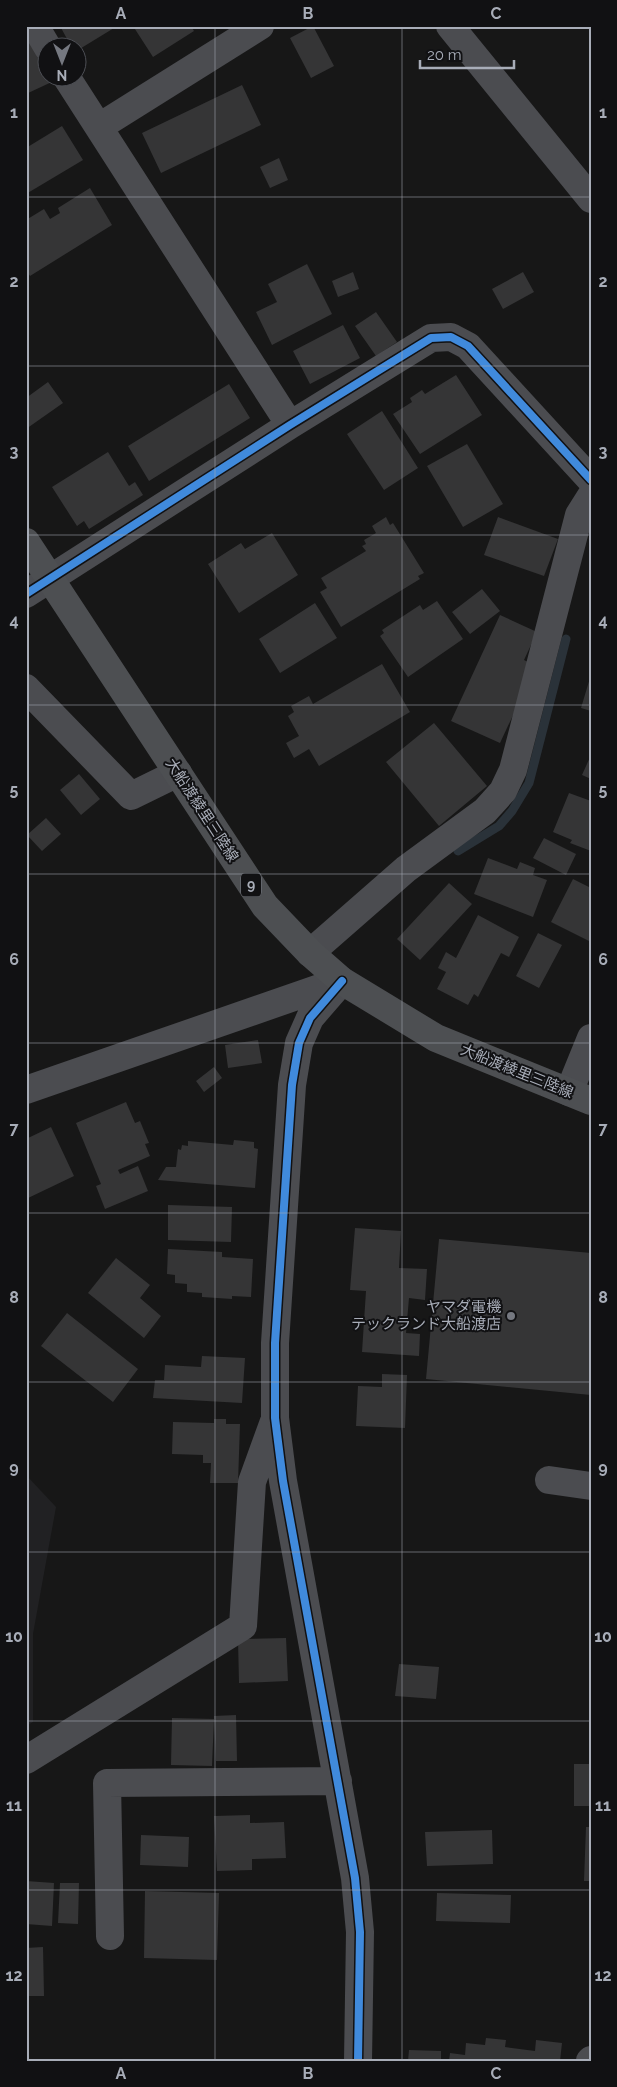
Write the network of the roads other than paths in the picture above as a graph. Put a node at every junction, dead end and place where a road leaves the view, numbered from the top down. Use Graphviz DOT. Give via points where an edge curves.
graph roads {
  1 [pos="35,26"];
  2 [pos="260,26"];
  3 [pos="450,26"];
  4 [pos="42,38"];
  5 [pos="74,88"];
  6 [pos="99,127"];
  7 [pos="591,199"];
  8 [pos="290,425"];
  9 [pos="591,480"];
  10 [pos="591,496"];
  11 [pos="26,542"];
  12 [pos="50,580"];
  13 [pos="26,594"];
  14 [pos="26,688"];
  15 [pos="178,773"];
  16 [pos="310,953"];
  17 [pos="342,981"];
  18 [pos="591,1038"];
  19 [pos="26,1090"];
  20 [pos="580,1097"];
  21 [pos="275,1418"];
  22 [pos="549,1480"];
  23 [pos="591,1486"];
  24 [pos="26,1760"];
  25 [pos="338,1781"];
  26 [pos="110,1936"];
  27 [pos="358,2061"];
  1 -- 4 [label="street"];
  2 -- 6 [label="street"];
  3 -- 7 [label="street"];
  5 -- 6 [label="street"];
  6 -- 8 [label="street"];
  8 -- 9 [label="street" via="431,338 451,337 468,346"];
  8 -- 12 [label="street"];
  10 -- 16 [label="street" via="579,515 513,770 503,791 485,811 406,869"];
  11 -- 12 [label="main road, 大船渡綾里三陸線 / 9"];
  12 -- 13 [label="street"];
  12 -- 15 [label="main road, 大船渡綾里三陸線 / 9"];
  14 -- 15 [label="street" via="131,796"];
  15 -- 16 [label="main road, 大船渡綾里三陸線 / 9" via="265,906"];
  16 -- 17 [label="main road, 大船渡綾里三陸線 / 9"];
  17 -- 19 [label="street"];
  17 -- 20 [label="main road, 大船渡綾里三陸線 / 9" via="436,1038"];
  17 -- 21 [label="street" via="310,1018 299,1043 292,1084 275,1343"];
  18 -- 20 [label="street"];
  21 -- 24 [label="street" via="252,1482 243,1626"];
  21 -- 25 [label="street" via="283,1481"];
  22 -- 23 [label="street"];
  25 -- 26 [label="street" via="107,1784"];
  25 -- 27 [label="street" via="355,1878 360,1932"];
}
